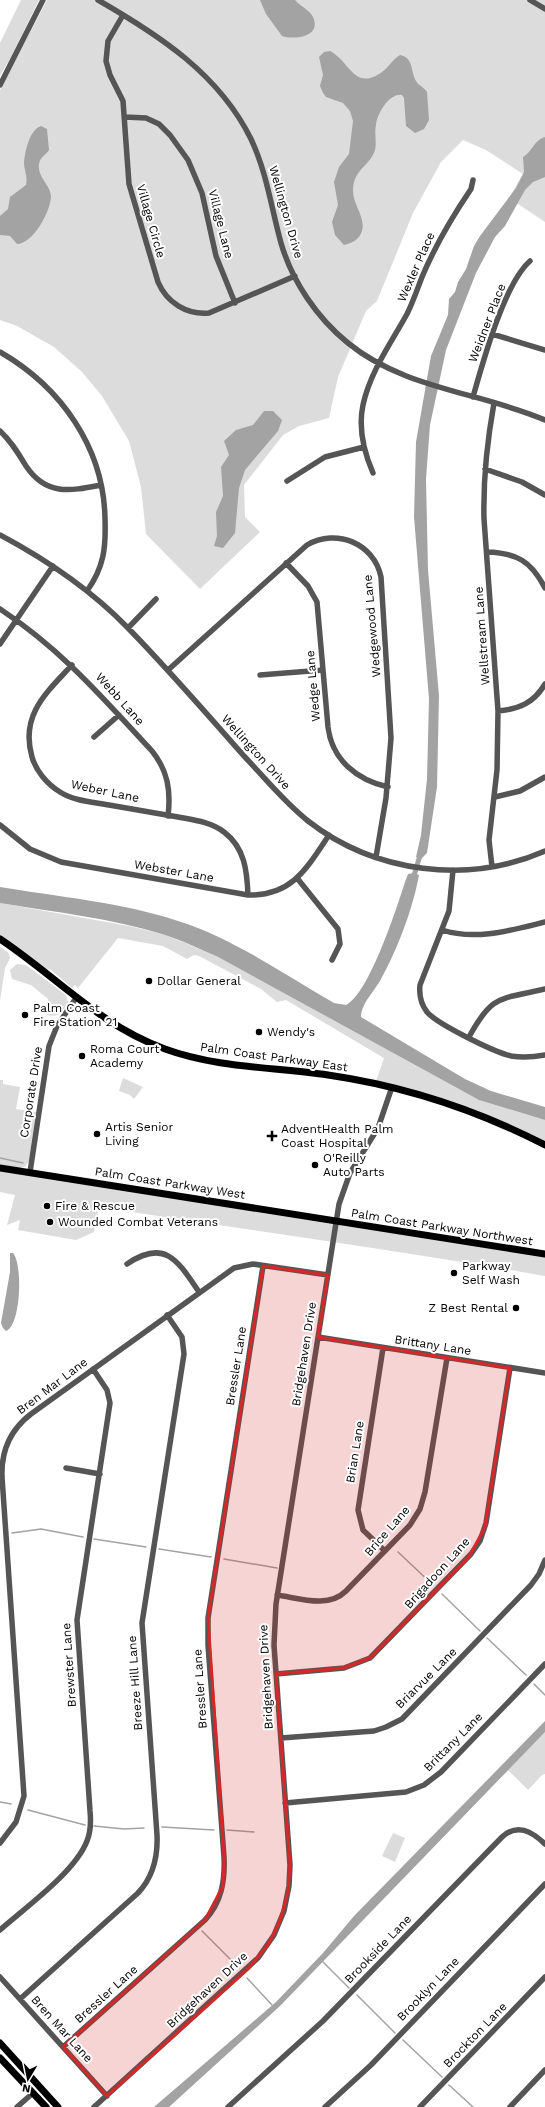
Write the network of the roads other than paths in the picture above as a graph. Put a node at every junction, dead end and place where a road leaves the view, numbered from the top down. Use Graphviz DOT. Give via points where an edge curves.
graph roads {
  1 [pos="43,0"];
  2 [pos="98,0"];
  3 [pos="533,1"];
  4 [pos="545,9"];
  5 [pos="122,15"];
  6 [pos="0,85"];
  7 [pos="125,117"];
  8 [pos="473,180"];
  9 [pos="530,261"];
  10 [pos="295,276"];
  11 [pos="235,303"];
  12 [pos="492,334"];
  13 [pos="545,350"];
  14 [pos="0,352"];
  15 [pos="379,364"];
  16 [pos="473,397"];
  17 [pos="494,403"];
  18 [pos="545,420"];
  19 [pos="0,431"];
  20 [pos="364,447"];
  21 [pos="485,469"];
  22 [pos="373,473"];
  23 [pos="287,481"];
  24 [pos="101,485"];
  25 [pos="545,495"];
  26 [pos="0,535"];
  27 [pos="487,552"];
  28 [pos="286,563"];
  29 [pos="53,566"];
  30 [pos="545,588"];
  31 [pos="87,591"];
  32 [pos="156,599"];
  33 [pos="0,609"];
  34 [pos="17,620"];
  35 [pos="128,628"];
  36 [pos="0,644"];
  37 [pos="72,665"];
  38 [pos="168,670"];
  39 [pos="323,670"];
  40 [pos="260,675"];
  41 [pos="545,684"];
  42 [pos="498,711"];
  43 [pos="119,715"];
  44 [pos="94,737"];
  45 [pos="545,777"];
  46 [pos="388,787"];
  47 [pos="495,797"];
  48 [pos="168,816"];
  49 [pos="0,826"];
  50 [pos="329,835"];
  51 [pos="545,851"];
  52 [pos="376,857"];
  53 [pos="492,867"];
  54 [pos="453,870"];
  55 [pos="297,878"];
  56 [pos="248,895"];
  57 [pos="545,922"];
  58 [pos="442,930"];
  59 [pos="0,939"];
  60 [pos="332,960"];
  61 [pos="545,989"];
  62 [pos="76,998"];
  63 [pos="469,1037"];
  64 [pos="545,1055"];
  65 [pos="392,1088"];
  66 [pos="545,1146"];
  67 [pos="0,1168"];
  68 [pos="30,1172"];
  69 [pos="336,1221"];
  70 [pos="545,1254"];
  71 [pos="127,1264"];
  72 [pos="263,1266"];
  73 [pos="328,1275"];
  74 [pos="199,1292"];
  75 [pos="167,1315"];
  76 [pos="318,1337"];
  77 [pos="383,1348"];
  78 [pos="447,1358"];
  79 [pos="510,1368"];
  80 [pos="93,1369"];
  81 [pos="545,1374"];
  82 [pos="66,1468"];
  83 [pos="100,1474"];
  84 [pos="385,1551"];
  85 [pos="545,1560"];
  86 [pos="277,1595"];
  87 [pos="545,1664"];
  88 [pos="276,1674"];
  89 [pos="281,1738"];
  90 [pos="285,1802"];
  91 [pos="0,1843"];
  92 [pos="545,1844"];
  93 [pos="545,1884"];
  94 [pos="0,1930"];
  95 [pos="0,1977"];
  96 [pos="545,1978"];
  97 [pos="20,1999"];
  98 [pos="0,2043"];
  99 [pos="63,2047"];
  100 [pos="0,2058"];
  101 [pos="545,2070"];
  102 [pos="33,2093"];
  103 [pos="107,2096"];
  104 [pos="17,2107"];
  105 [pos="46,2107"];
  106 [pos="58,2107"];
  107 [pos="94,2107"];
  108 [pos="228,2107"];
  109 [pos="325,2107"];
  110 [pos="420,2107"];
  111 [pos="510,2107"];
  1 -- 6 [label="street"];
  2 -- 5 [label="street, Wellington Drive"];
  3 -- 4 [label="street"];
  5 -- 7 [label="street, Village Circle" via="108,41 106,57 108,71 122,97"];
  5 -- 10 [label="street, Wellington Drive" via="189,60 211,81 236,114 251,139 262,165 281,243"];
  7 -- 11 [label="street, Village Lane" via="143,117 159,124 188,160 202,193 216,256"];
  7 -- 11 [label="street, Village Circle" via="130,189 162,290 175,304 196,313 214,312"];
  8 -- 15 [label="street, Wexler Place" via="438,243 408,313"];
  9 -- 12 [label="street, Weidner Place" via="515,282"];
  10 -- 11 [label="street, Village Circle"];
  10 -- 15 [label="street, Wellington Drive" via="310,302 336,331 356,349"];
  12 -- 13 [label="street"];
  12 -- 16 [label="street, Weidner Place"];
  14 -- 24 [label="street" via="35,375 69,412 89,449"];
  15 -- 16 [label="street, Wellington Drive" via="417,380"];
  15 -- 20 [label="street, Wexler Place" via="363,404"];
  16 -- 17 [label="street, Wellington Drive"];
  17 -- 18 [label="street, Wellington Drive"];
  17 -- 21 [label="street, Wellstream Lane"];
  19 -- 24 [label="street" via="33,475 47,486 66,490"];
  20 -- 22 [label="street, Wexler Place"];
  20 -- 23 [label="street" via="325,457"];
  21 -- 25 [label="street" via="522,482"];
  21 -- 27 [label="street, Wellstream Lane" via="484,511"];
  24 -- 31 [label="street" via="105,514 104,553 98,574"];
  26 -- 29 [label="street, Wellington Drive"];
  27 -- 30 [label="street" via="507,553 521,559 534,570"];
  27 -- 42 [label="street, Wellstream Lane"];
  28 -- 38 [label="street, Wedgewood Lane"];
  28 -- 39 [label="street, Wedge Lane" via="308,586 316,599"];
  28 -- 46 [label="street, Wedgewood Lane" via="310,543 336,537 360,546 370,555 378,568 391,716"];
  29 -- 31 [label="street, Wellington Drive"];
  29 -- 34 [label="street"];
  31 -- 35 [label="street, Wellington Drive"];
  32 -- 35 [label="street"];
  33 -- 34 [label="street, Webb Lane"];
  34 -- 36 [label="street"];
  34 -- 37 [label="street, Webb Lane"];
  35 -- 38 [label="street, Wellington Drive"];
  37 -- 43 [label="street, Webb Lane"];
  37 -- 48 [label="street, Weber Lane" via="43,697 33,714 29,740 38,769 52,786 71,797"];
  38 -- 50 [label="street, Wellington Drive" via="281,795 303,817"];
  39 -- 40 [label="street"];
  39 -- 46 [label="street, Wedge Lane" via="328,730 337,754 358,776 371,783"];
  41 -- 42 [label="street" via="540,693 528,703"];
  42 -- 47 [label="street, Wellstream Lane"];
  43 -- 44 [label="street"];
  43 -- 48 [label="street, Webb Lane" via="152,751 162,766 169,789"];
  45 -- 47 [label="street" via="520,791"];
  46 -- 52 [label="street, Wedgewood Lane"];
  47 -- 53 [label="street, Wellstream Lane" via="489,840"];
  48 -- 56 [label="street, Weber Lane" via="208,823 230,836 244,859"];
  49 -- 56 [label="street, Webster Lane" via="30,849 61,862"];
  50 -- 52 [label="street, Wellington Drive"];
  50 -- 55 [label="street, Webster Lane" via="309,866"];
  51 -- 53 [label="street, Wellington Drive"];
  52 -- 54 [label="street, Wellington Drive" via="426,869"];
  53 -- 54 [label="street, Wellington Drive"];
  54 -- 58 [label="street" via="451,902"];
  55 -- 56 [label="street, Webster Lane" via="273,892"];
  55 -- 60 [label="street" via="338,929 340,944"];
  57 -- 58 [label="street" via="483,934 462,935"];
  58 -- 63 [label="street" via="421,982 421,999 433,1017"];
  59 -- 62 [label="main road, Palm Coast Parkway East"];
  61 -- 63 [label="street" via="494,1002 482,1014"];
  62 -- 65 [label="main road, Palm Coast Parkway East" via="121,1029 183,1055 226,1064 338,1077"];
  62 -- 68 [label="street, Corporate Drive" via="59,1021 49,1046"];
  63 -- 64 [label="street" via="512,1056"];
  65 -- 66 [label="main road, Palm Coast Parkway East" via="465,1110"];
  65 -- 69 [label="street, Bridgehaven Drive" via="378,1128 348,1178"];
  67 -- 68 [label="main road, Palm Coast Parkway West"];
  68 -- 69 [label="main road, Palm Coast Parkway West"];
  69 -- 70 [label="main road, Palm Coast Parkway Northwest"];
  69 -- 73 [label="street, Bridgehaven Drive"];
  71 -- 74 [label="street" via="147,1253 165,1254 178,1263"];
  72 -- 73 [label="street, Bren Mar Lane"];
  72 -- 74 [label="street, Bren Mar Lane" via="247,1264 234,1268"];
  72 -- 99 [label="street, Bressler Lane" via="208,1618 224,1857 223,1886 205,1920"];
  73 -- 76 [label="street, Bridgehaven Drive"];
  74 -- 75 [label="street, Bren Mar Lane"];
  75 -- 80 [label="street, Bren Mar Lane"];
  75 -- 97 [label="street, Breeze Hill Lane" via="182,1337 184,1354 142,1623 157,1835 156,1861 138,1893"];
  76 -- 77 [label="street, Brittany Lane"];
  76 -- 86 [label="street, Bridgehaven Drive"];
  77 -- 78 [label="street, Brittany Lane"];
  77 -- 84 [label="street, Brian Lane" via="358,1510 363,1530"];
  78 -- 79 [label="street, Brittany Lane"];
  78 -- 84 [label="street, Brice Lane" via="423,1502 410,1525"];
  79 -- 81 [label="street, Brittany Lane"];
  79 -- 88 [label="street, Brigadoon Lane" via="486,1523 480,1541 471,1554 370,1658 344,1668"];
  80 -- 83 [label="street, Brewster Lane" via="105,1386 110,1400"];
  80 -- 91 [label="street, Bren Mar Lane" via="21,1422 10,1438 4,1454 2,1477 24,1796 16,1822"];
  82 -- 83 [label="street"];
  83 -- 94 [label="street, Brewster Lane" via="77,1620 90,1811 89,1834 72,1865"];
  84 -- 86 [label="street, Brice Lane" via="334,1600 318,1601"];
  85 -- 89 [label="street, Briarvue Lane" via="531,1585 402,1719 374,1731"];
  86 -- 88 [label="street, Bridgehaven Drive" via="274,1634"];
  87 -- 90 [label="street, Brittany Lane" via="441,1772 419,1788 393,1795"];
  88 -- 89 [label="street, Bridgehaven Drive"];
  89 -- 90 [label="street, Bridgehaven Drive"];
  90 -- 103 [label="street, Bridgehaven Drive" via="289,1886 284,1911 271,1940 248,1970"];
  92 -- 108 [label="street, Brookside Lane" via="527,1830 515,1830 504,1834 323,2022"];
  93 -- 109 [label="street, Brooklyn Lane" via="371,2065"];
  95 -- 97 [label="street, Bren Mar Lane"];
  96 -- 110 [label="street, Brockton Lane"];
  97 -- 99 [label="street, Bren Mar Lane"];
  98 -- 106 [label="main road"];
  99 -- 103 [label="street, Bren Mar Lane"];
  100 -- 102 [label="main road"];
  101 -- 111 [label="street"];
  102 -- 104 [label="street"];
  102 -- 105 [label="main road"];
  103 -- 107 [label="street, Bridgehaven Drive"];
}
